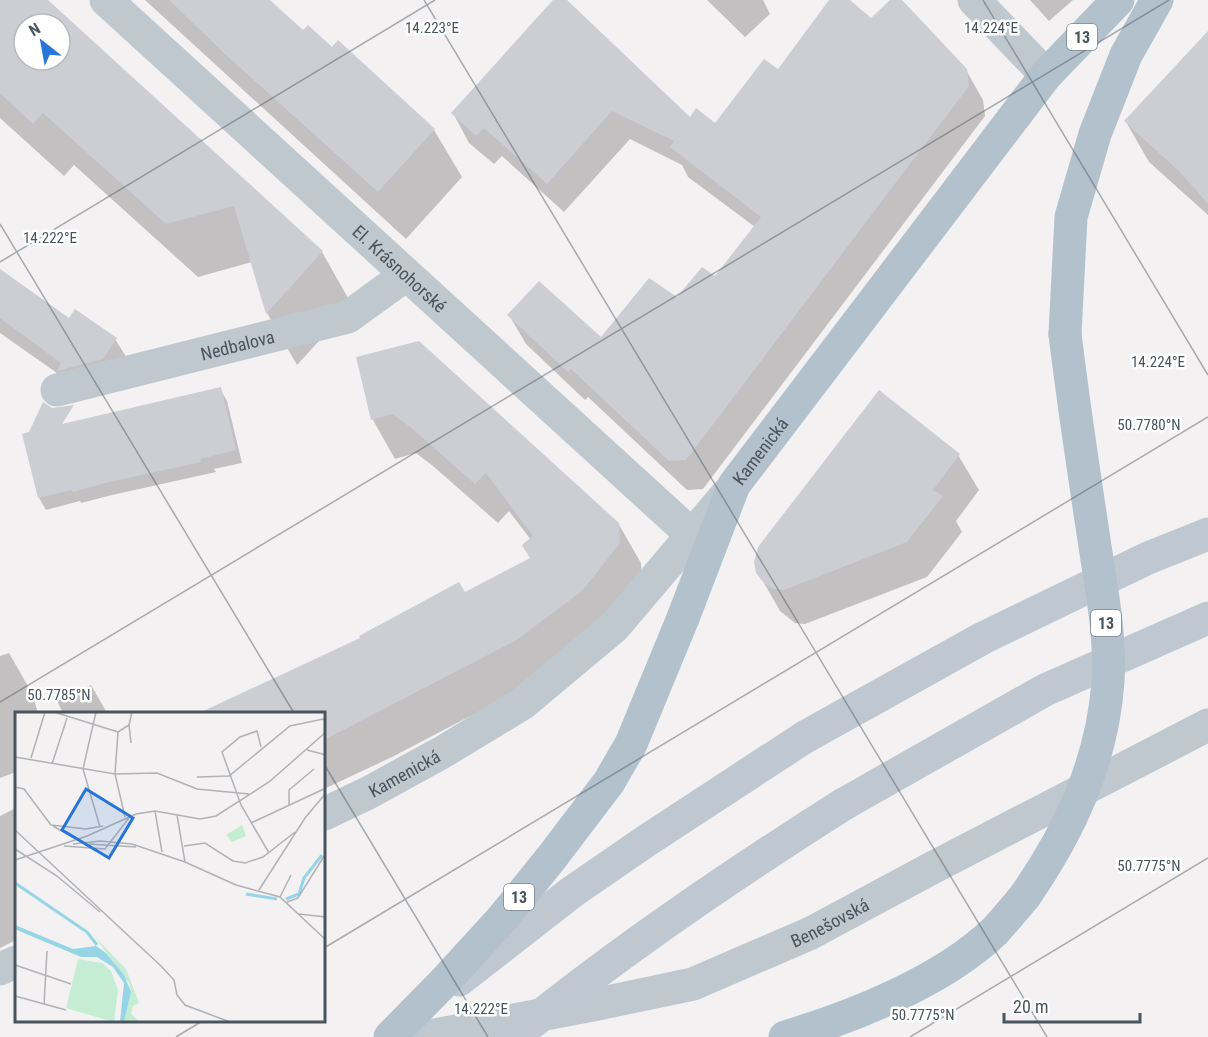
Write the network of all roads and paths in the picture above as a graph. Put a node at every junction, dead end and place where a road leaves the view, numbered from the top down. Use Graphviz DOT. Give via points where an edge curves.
graph roads {
  1 [pos="106,0"];
  2 [pos="974,0"];
  3 [pos="1118,0"];
  4 [pos="1157,0"];
  5 [pos="1046,75"];
  6 [pos="406,275"];
  7 [pos="57,390"];
  8 [pos="734,485"];
  9 [pos="1208,534"];
  10 [pos="693,536"];
  11 [pos="1208,618"];
  12 [pos="1208,725"];
  13 [pos="326,813"];
  14 [pos="15,962"];
  15 [pos="0,969"];
  16 [pos="390,1037"];
  17 [pos="424,1037"];
  18 [pos="514,1037"];
  19 [pos="785,1037"];
  1 -- 6 [label="street, El. Krásnohorské"];
  2 -- 5 [label="street"];
  3 -- 5 [label="main road, Kamenická / 13"];
  4 -- 19 [label="main road, 13, bridge" via="1126,55 1095,134 1071,217 1065,334 1106,617 1108,682 1096,754 1070,823 1049,861 994,932 910,989"];
  5 -- 8 [label="main road, Kamenická / 13"];
  6 -- 7 [label="street, Nedbalova" via="348,317"];
  6 -- 10 [label="street, El. Krásnohorské"];
  8 -- 10 [label="street, Kamenická"];
  8 -- 16 [label="main road, 13" via="631,744 609,782 523,893"];
  9 -- 16 [label="main road" via="1148,558 983,638 805,737 572,892"];
  10 -- 13 [label="street, Kamenická" via="614,627 522,704 441,753"];
  11 -- 18 [label="main road, bridge" via="1045,690 844,804 761,856 620,955"];
  12 -- 17 [label="street, Benešovská" via="811,933 693,984"];
  14 -- 15 [label="street"];
}
